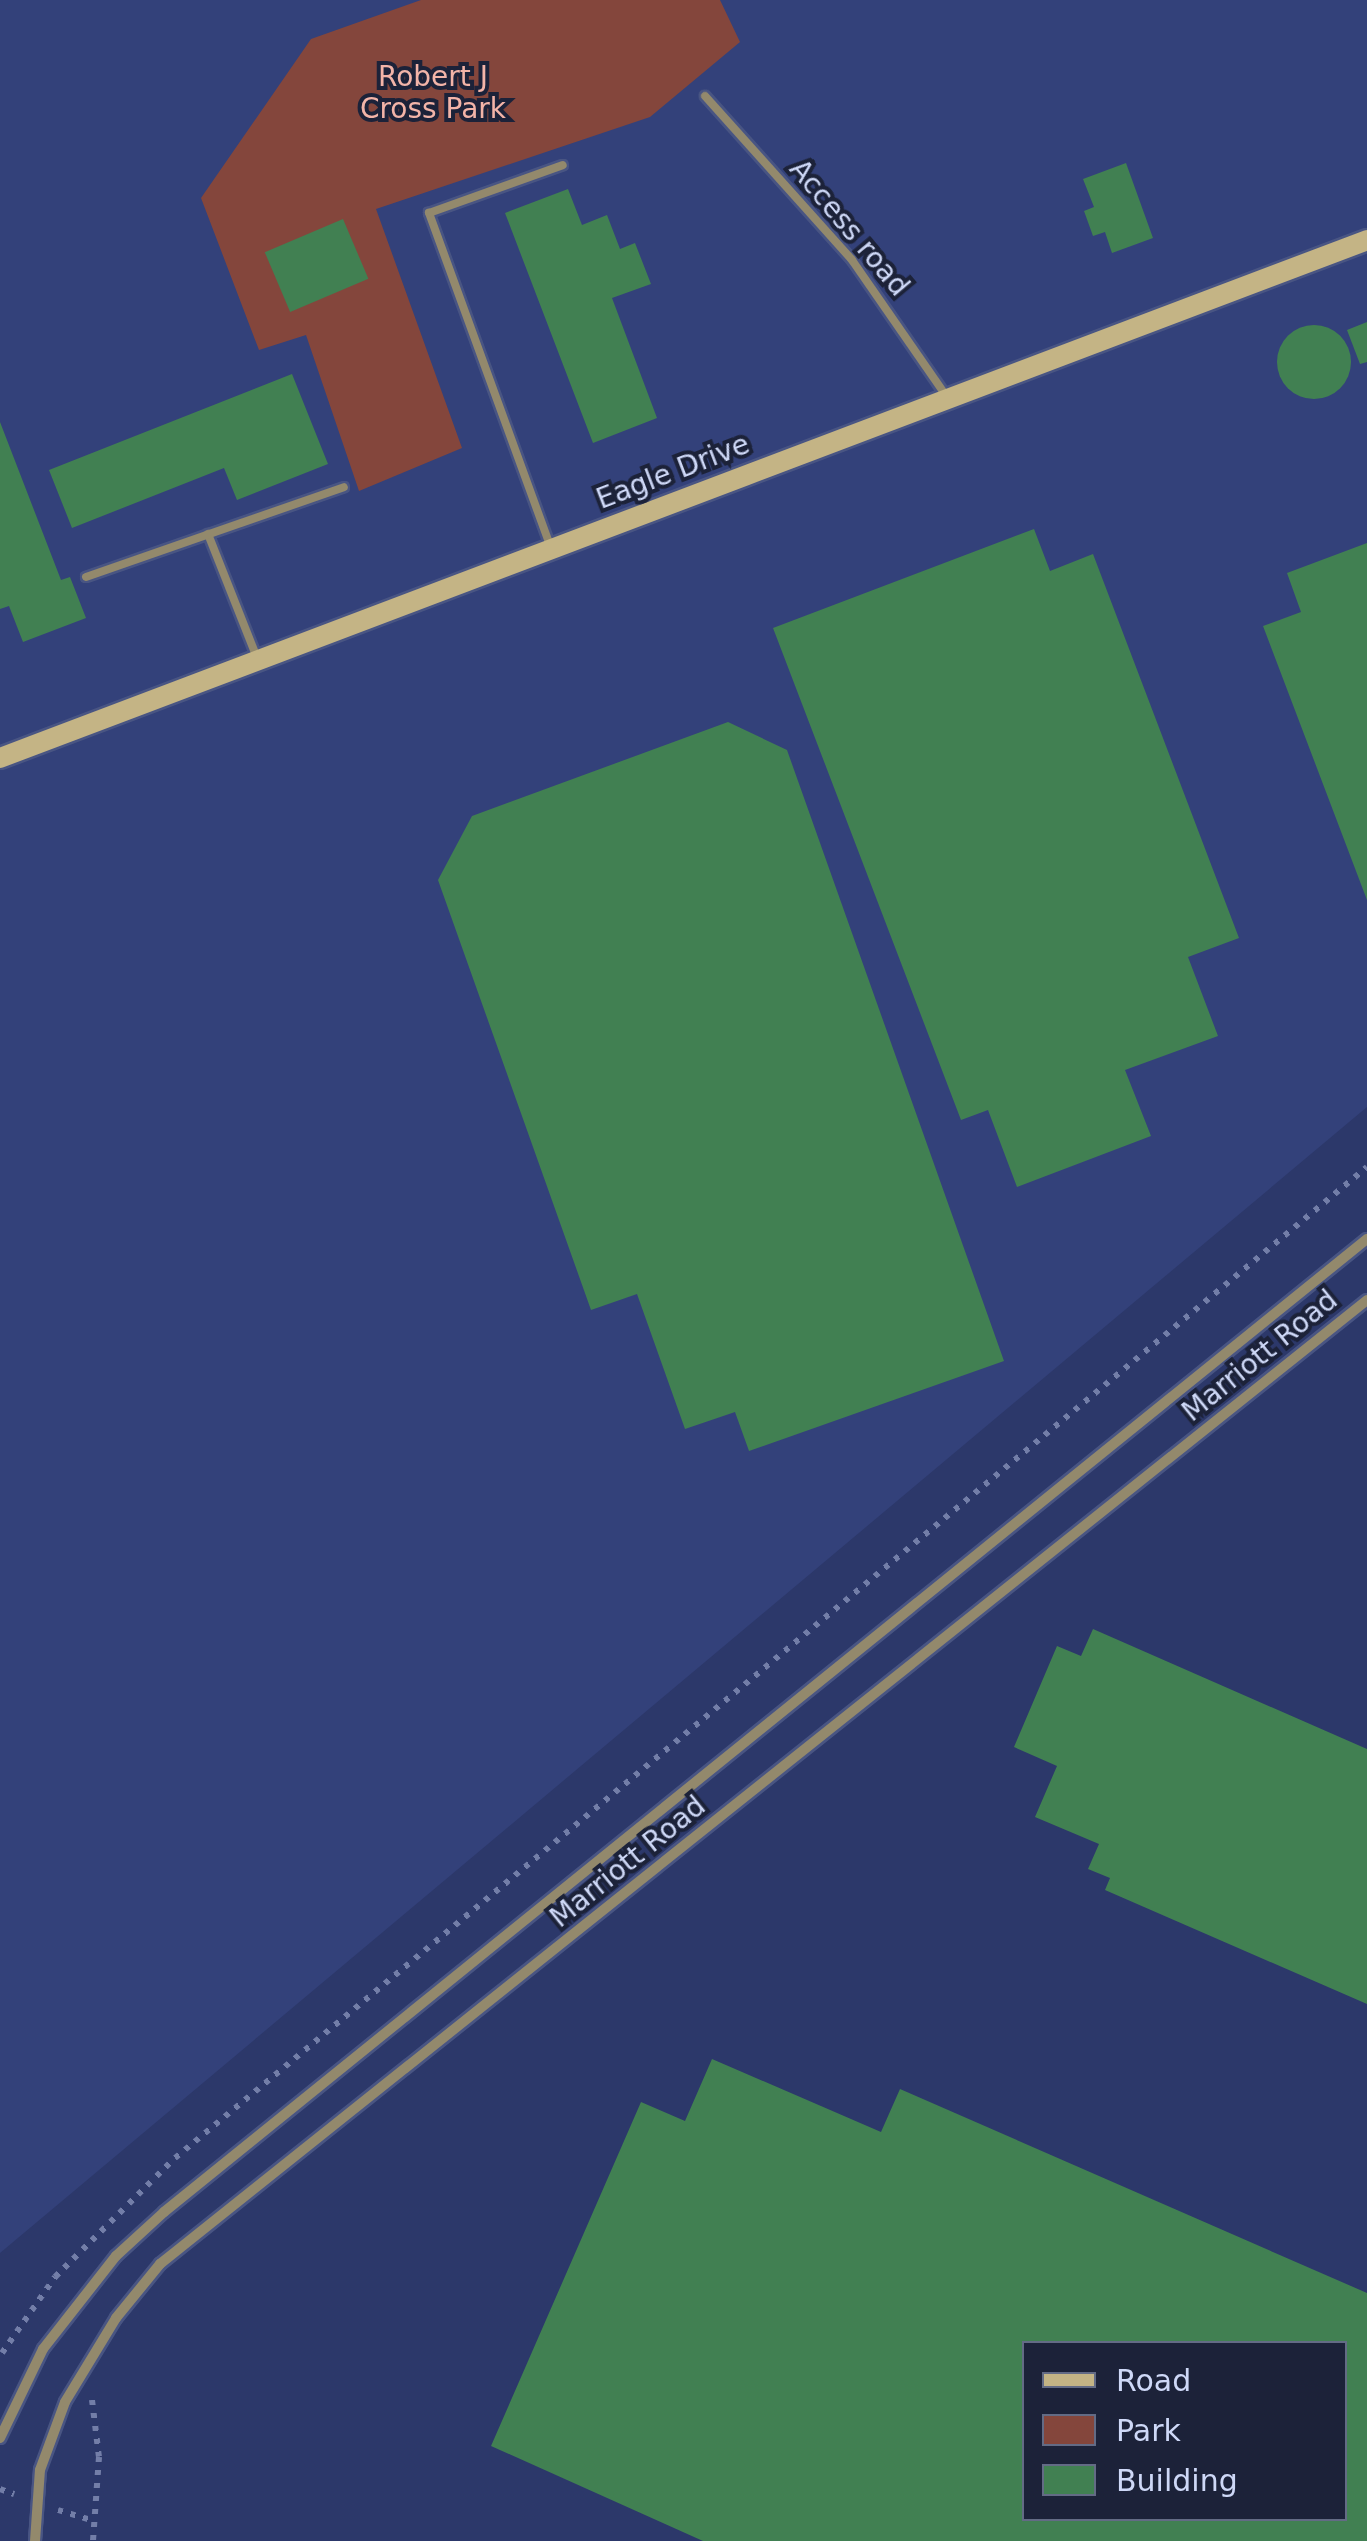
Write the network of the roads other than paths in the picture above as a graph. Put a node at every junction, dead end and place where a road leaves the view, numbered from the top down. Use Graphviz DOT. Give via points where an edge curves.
graph roads {
  1 [pos="705,96"];
  2 [pos="563,165"];
  3 [pos="1367,240"];
  4 [pos="947,397"];
  5 [pos="344,487"];
  6 [pos="208,534"];
  7 [pos="551,548"];
  8 [pos="86,577"];
  9 [pos="258,660"];
  10 [pos="0,758"];
  11 [pos="1367,1239"];
  12 [pos="1367,1300"];
  13 [pos="0,2438"];
  14 [pos="35,2541"];
  1 -- 4 [label="lane, Access road" via="852,260"];
  2 -- 7 [label="lane" via="428,213"];
  3 -- 4 [label="street, Eagle Drive"];
  4 -- 7 [label="street, Eagle Drive"];
  5 -- 6 [label="lane"];
  6 -- 8 [label="lane"];
  6 -- 9 [label="lane"];
  7 -- 9 [label="street, Eagle Drive"];
  9 -- 10 [label="street, Eagle Drive"];
  11 -- 13 [label="street, Marriott Road" via="164,2212 116,2256 43,2349"];
  12 -- 14 [label="street, Marriott Road" via="160,2264 79,2372 40,2470"];
}
